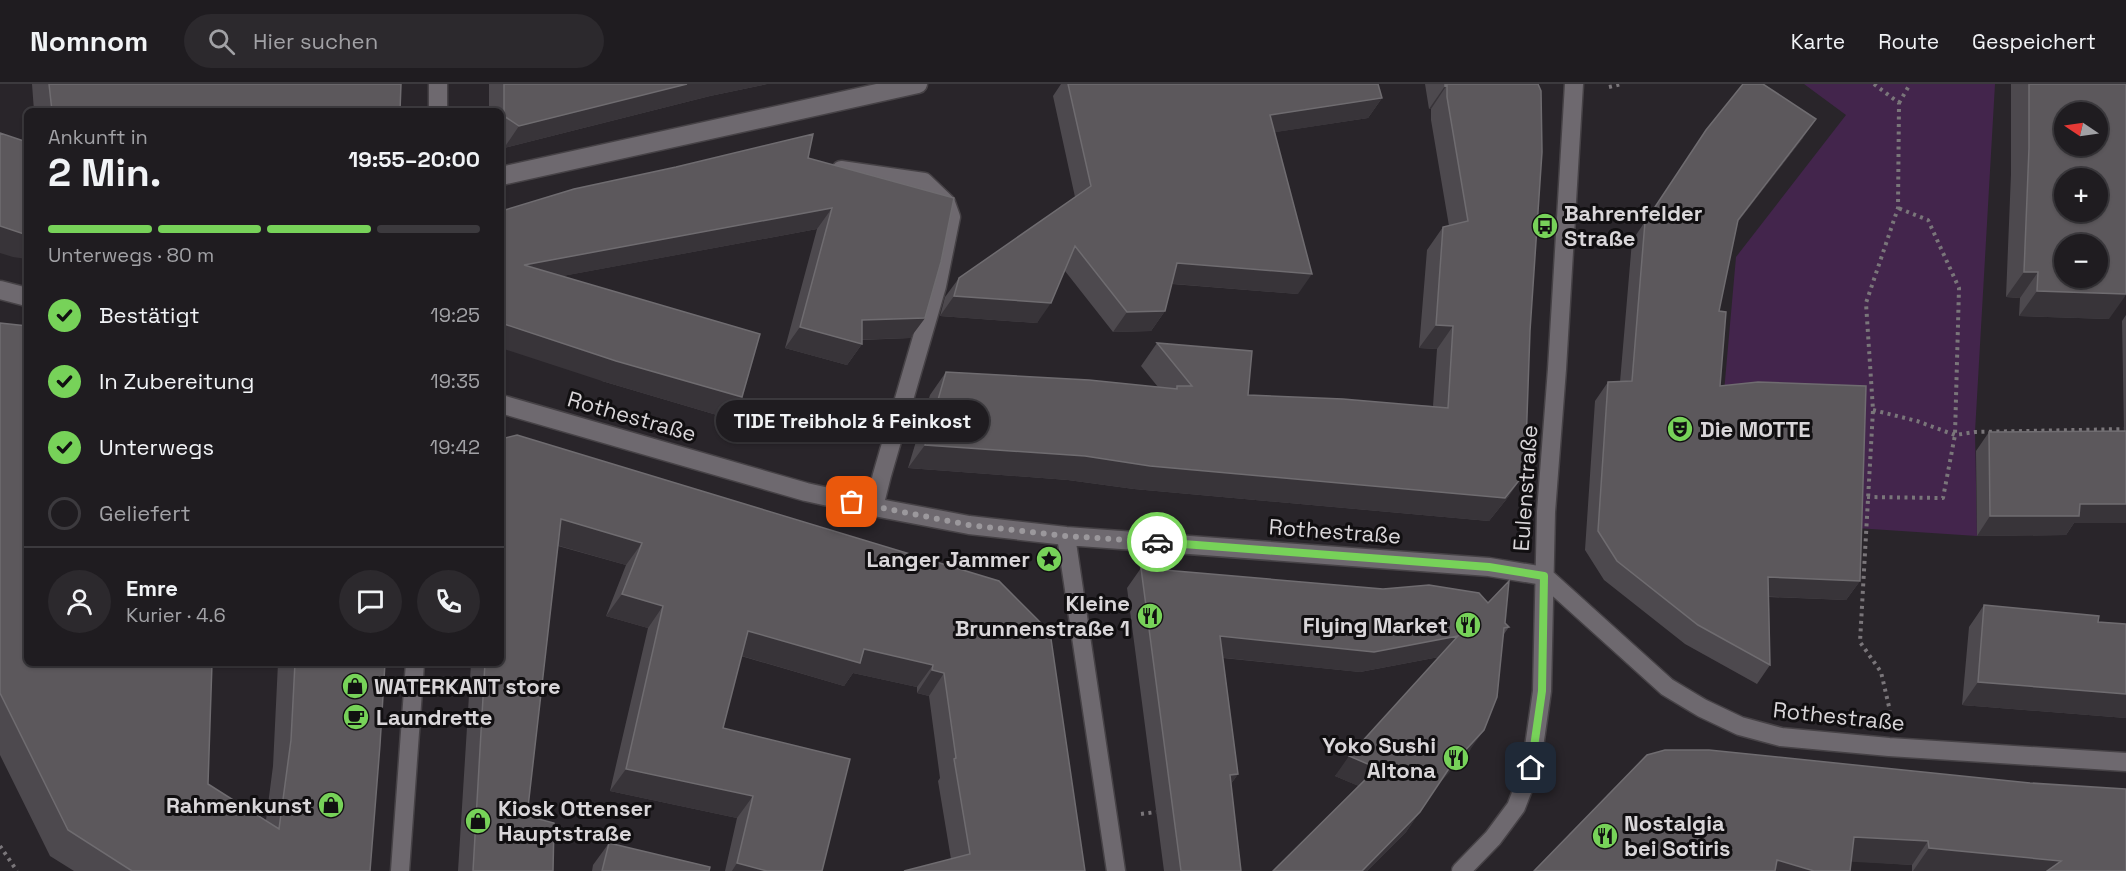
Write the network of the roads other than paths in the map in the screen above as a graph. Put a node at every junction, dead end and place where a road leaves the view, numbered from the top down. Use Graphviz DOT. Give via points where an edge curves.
graph roads {
  1 [pos="438,84"];
  2 [pos="918,84"];
  3 [pos="1574,84"];
  4 [pos="438,108"];
  5 [pos="836,169"];
  6 [pos="504,175"];
  7 [pos="0,290"];
  8 [pos="24,296"];
  9 [pos="504,405"];
  10 [pos="874,507"];
  11 [pos="1066,536"];
  12 [pos="1544,576"];
  13 [pos="415,666"];
  14 [pos="2126,762"];
  15 [pos="400,871"];
  16 [pos="1116,871"];
  17 [pos="1461,871"];
  1 -- 4 [label="street"];
  2 -- 6 [label="street"];
  3 -- 12 [label="street, Eulenstraße"];
  5 -- 10 [label="street" via="924,182 946,203 951,217 937,286"];
  7 -- 8 [label="street"];
  9 -- 10 [label="street, Rothestraße" via="806,492"];
  10 -- 11 [label="street, Rothestraße" via="969,525"];
  11 -- 12 [label="street, Rothestraße" via="1489,567"];
  11 -- 16 [label="street"];
  12 -- 14 [label="street, Rothestraße" via="1667,687 1740,726 1781,736 1889,747"];
  12 -- 17 [label="street, Eulenstraße" via="1542,691 1531,768 1516,807"];
  13 -- 15 [label="street"];
}
